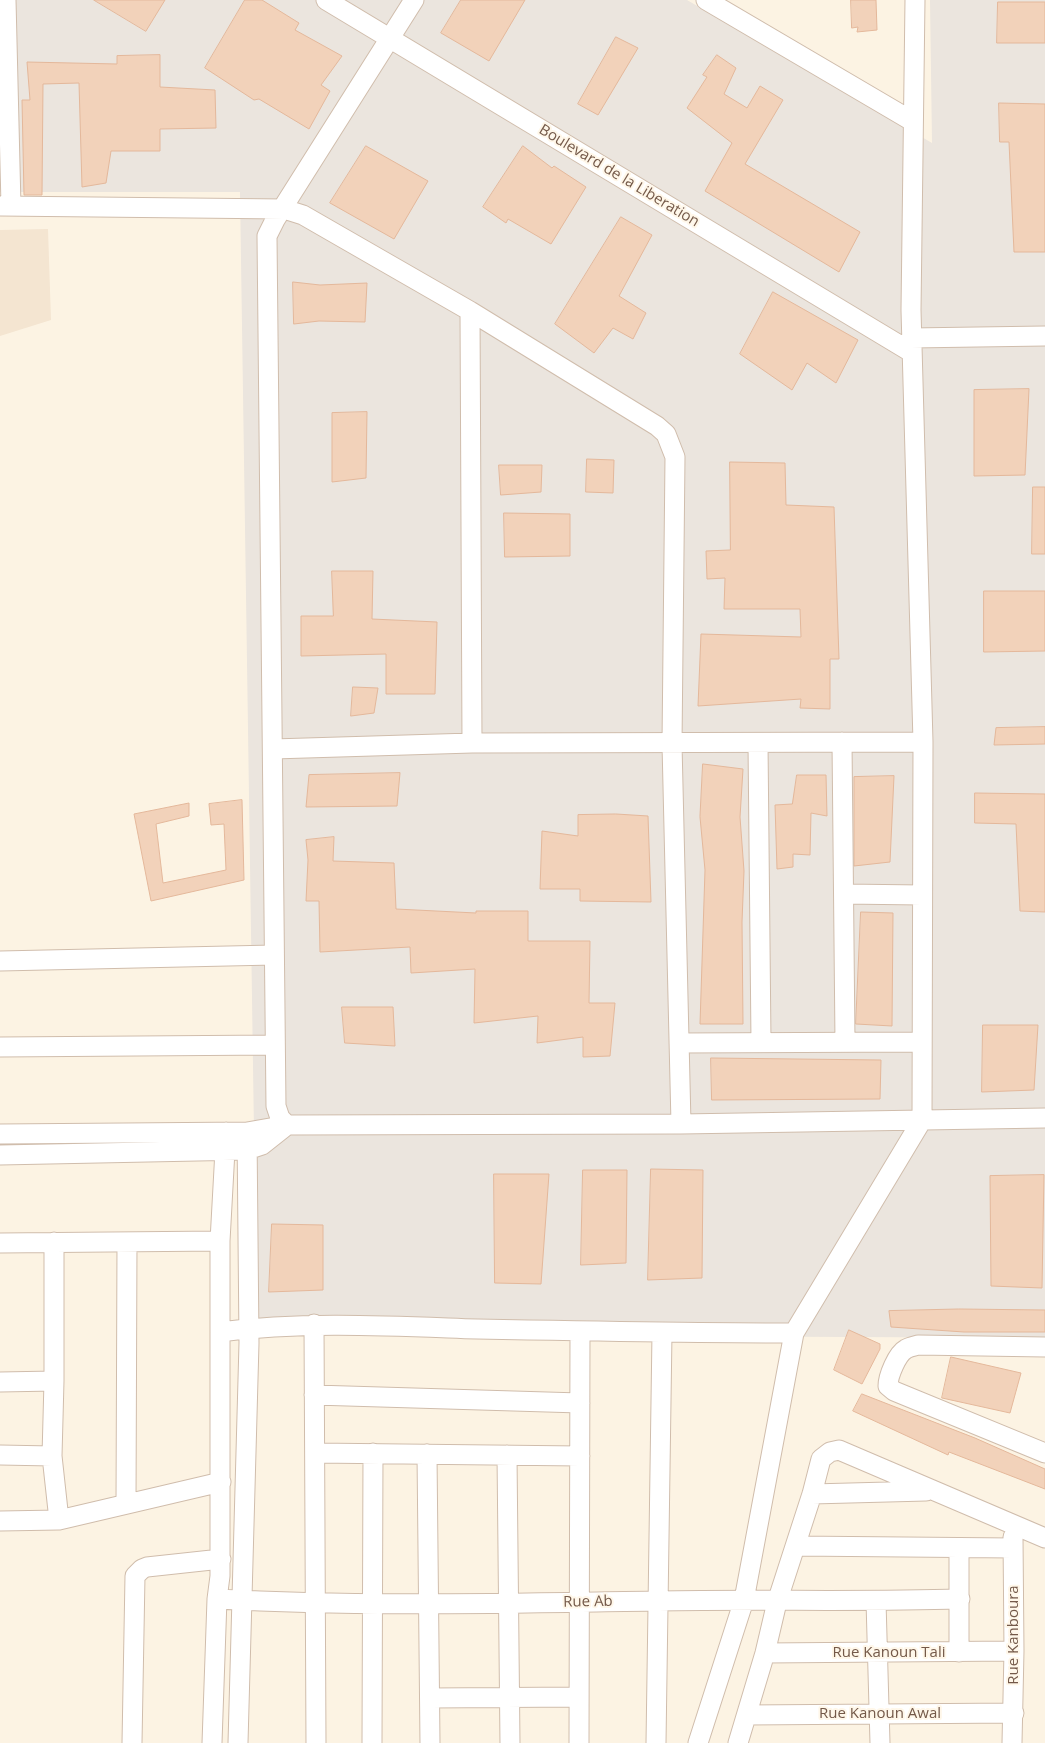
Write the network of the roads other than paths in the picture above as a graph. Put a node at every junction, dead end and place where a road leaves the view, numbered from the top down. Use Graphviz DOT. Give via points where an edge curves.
graph roads {
  1 [pos="6,0"];
  2 [pos="326,0"];
  3 [pos="414,0"];
  4 [pos="706,0"];
  5 [pos="914,0"];
  6 [pos="390,38"];
  7 [pos="3,77"];
  8 [pos="912,121"];
  9 [pos="5,206"];
  10 [pos="284,208"];
  11 [pos="470,311"];
  12 [pos="1045,336"];
  13 [pos="911,345"];
  14 [pos="842,742"];
  15 [pos="922,742"];
  16 [pos="472,743"];
  17 [pos="758,743"];
  18 [pos="672,744"];
  19 [pos="273,749"];
  20 [pos="844,894"];
  21 [pos="922,895"];
  22 [pos="274,955"];
  23 [pos="0,960"];
  24 [pos="761,1042"];
  25 [pos="845,1042"];
  26 [pos="922,1042"];
  27 [pos="679,1043"];
  28 [pos="275,1045"];
  29 [pos="0,1047"];
  30 [pos="1045,1118"];
  31 [pos="922,1120"];
  32 [pos="681,1124"];
  33 [pos="287,1125"];
  34 [pos="226,1132"];
  35 [pos="246,1132"];
  36 [pos="0,1134"];
  37 [pos="247,1150"];
  38 [pos="225,1152"];
  39 [pos="0,1155"];
  40 [pos="220,1241"];
  41 [pos="54,1242"];
  42 [pos="127,1242"];
  43 [pos="0,1243"];
  44 [pos="314,1324"];
  45 [pos="248,1328"];
  46 [pos="580,1331"];
  47 [pos="220,1332"];
  48 [pos="662,1333"];
  49 [pos="794,1334"];
  50 [pos="1045,1347"];
  51 [pos="54,1381"];
  52 [pos="0,1382"];
  53 [pos="314,1395"];
  54 [pos="580,1403"];
  55 [pos="314,1453"];
  56 [pos="373,1453"];
  57 [pos="1045,1453"];
  58 [pos="427,1454"];
  59 [pos="0,1455"];
  60 [pos="507,1455"];
  61 [pos="52,1456"];
  62 [pos="580,1456"];
  63 [pos="221,1482"];
  64 [pos="932,1491"];
  65 [pos="812,1494"];
  66 [pos="126,1504"];
  67 [pos="59,1520"];
  68 [pos="0,1521"];
  69 [pos="1014,1526"];
  70 [pos="1045,1538"];
  71 [pos="796,1546"];
  72 [pos="1013,1548"];
  73 [pos="959,1549"];
  74 [pos="221,1558"];
  75 [pos="217,1599"];
  76 [pos="960,1599"];
  77 [pos="243,1600"];
  78 [pos="659,1600"];
  79 [pos="744,1600"];
  80 [pos="315,1602"];
  81 [pos="374,1602"];
  82 [pos="429,1602"];
  83 [pos="510,1602"];
  84 [pos="777,1602"];
  85 [pos="876,1602"];
  86 [pos="579,1603"];
  87 [pos="960,1652"];
  88 [pos="1014,1652"];
  89 [pos="764,1653"];
  90 [pos="879,1653"];
  91 [pos="510,1697"];
  92 [pos="579,1697"];
  93 [pos="430,1698"];
  94 [pos="1014,1713"];
  95 [pos="747,1715"];
  96 [pos="879,1715"];
  97 [pos="132,1743"];
  98 [pos="212,1743"];
  99 [pos="238,1743"];
  100 [pos="316,1743"];
  101 [pos="372,1743"];
  102 [pos="430,1743"];
  103 [pos="510,1743"];
  104 [pos="579,1743"];
  105 [pos="656,1743"];
  106 [pos="698,1743"];
  107 [pos="738,1743"];
  108 [pos="880,1743"];
  109 [pos="1012,1743"];
  1 -- 7 [label="street"];
  2 -- 6 [label="street, Boulevard de la Liberation"];
  3 -- 6 [label="street"];
  4 -- 8 [label="street"];
  5 -- 8 [label="street"];
  6 -- 10 [label="street"];
  6 -- 13 [label="street, Boulevard de la Liberation"];
  7 -- 9 [label="street"];
  8 -- 13 [label="street"];
  9 -- 10 [label="street"];
  10 -- 11 [label="street" via="316,221"];
  10 -- 19 [label="street" via="267,236"];
  11 -- 16 [label="street"];
  11 -- 18 [label="street" via="657,426 671,442 675,457"];
  12 -- 13 [label="street"];
  13 -- 15 [label="street"];
  14 -- 15 [label="street"];
  14 -- 17 [label="street"];
  14 -- 20 [label="street"];
  15 -- 21 [label="street"];
  16 -- 18 [label="street"];
  16 -- 19 [label="street"];
  17 -- 18 [label="street"];
  17 -- 24 [label="street"];
  18 -- 27 [label="street"];
  19 -- 22 [label="street"];
  20 -- 21 [label="street"];
  20 -- 25 [label="street"];
  21 -- 26 [label="street"];
  22 -- 23 [label="street"];
  22 -- 28 [label="street"];
  24 -- 25 [label="street"];
  24 -- 27 [label="street"];
  25 -- 26 [label="street"];
  26 -- 31 [label="street"];
  27 -- 32 [label="street"];
  28 -- 29 [label="street"];
  28 -- 33 [label="street" via="276,1106 280,1118"];
  30 -- 31 [label="street"];
  31 -- 32 [label="street"];
  31 -- 49 [label="street"];
  32 -- 33 [label="street"];
  33 -- 35 [label="street"];
  33 -- 37 [label="street" via="262,1145"];
  34 -- 35 [label="street"];
  34 -- 36 [label="street"];
  34 -- 38 [label="street"];
  35 -- 37 [label="street"];
  37 -- 38 [label="street"];
  37 -- 45 [label="street"];
  38 -- 39 [label="street"];
  38 -- 40 [label="street"];
  40 -- 42 [label="street"];
  40 -- 47 [label="street"];
  41 -- 42 [label="street"];
  41 -- 43 [label="street"];
  41 -- 51 [label="street"];
  42 -- 66 [label="street"];
  44 -- 45 [label="street"];
  44 -- 46 [label="street"];
  44 -- 53 [label="street"];
  45 -- 47 [label="street"];
  45 -- 77 [label="street"];
  46 -- 48 [label="street"];
  46 -- 54 [label="street"];
  47 -- 63 [label="street"];
  48 -- 49 [label="street"];
  48 -- 78 [label="street"];
  49 -- 79 [label="street"];
  50 -- 57 [label="street" via="918,1345 901,1353 888,1379 888,1386"];
  51 -- 52 [label="street"];
  51 -- 61 [label="street"];
  53 -- 54 [label="street"];
  53 -- 55 [label="street"];
  54 -- 62 [label="street"];
  55 -- 56 [label="street"];
  55 -- 80 [label="street"];
  56 -- 58 [label="street"];
  56 -- 81 [label="street"];
  58 -- 60 [label="street"];
  58 -- 82 [label="street"];
  59 -- 61 [label="street"];
  60 -- 62 [label="street"];
  60 -- 83 [label="street"];
  61 -- 67 [label="street"];
  62 -- 86 [label="street"];
  63 -- 66 [label="street"];
  63 -- 74 [label="street"];
  64 -- 65 [label="street"];
  64 -- 65 [label="street" via="839,1450 821,1459"];
  64 -- 69 [label="street"];
  65 -- 71 [label="street"];
  66 -- 67 [label="street"];
  67 -- 68 [label="street"];
  69 -- 70 [label="street"];
  69 -- 72 [label="street, Rue Kanboura"];
  71 -- 73 [label="street"];
  71 -- 84 [label="street"];
  72 -- 73 [label="street"];
  72 -- 88 [label="street, Rue Kanboura"];
  73 -- 76 [label="street"];
  74 -- 75 [label="street"];
  74 -- 97 [label="street" via="147,1567 135,1576"];
  75 -- 77 [label="street, Rue Ab"];
  75 -- 98 [label="street"];
  76 -- 85 [label="street, Rue Ab"];
  76 -- 87 [label="street"];
  77 -- 80 [label="street, Rue Ab"];
  77 -- 99 [label="street"];
  78 -- 79 [label="street, Rue Ab"];
  78 -- 86 [label="street, Rue Ab"];
  78 -- 105 [label="street"];
  79 -- 84 [label="street, Rue Ab"];
  79 -- 106 [label="street"];
  80 -- 81 [label="street, Rue Ab"];
  80 -- 100 [label="street"];
  81 -- 82 [label="street, Rue Ab"];
  81 -- 101 [label="street"];
  82 -- 83 [label="street, Rue Ab"];
  82 -- 93 [label="street"];
  83 -- 86 [label="street, Rue Ab"];
  83 -- 91 [label="street"];
  84 -- 85 [label="street, Rue Ab"];
  84 -- 89 [label="street"];
  85 -- 90 [label="street"];
  86 -- 92 [label="street"];
  87 -- 88 [label="street, Rue Kanoun Tali"];
  87 -- 90 [label="street, Rue Kanoun Tali"];
  88 -- 94 [label="street, Rue Kanboura"];
  89 -- 90 [label="street, Rue Kanoun Tali"];
  89 -- 95 [label="street"];
  90 -- 96 [label="street"];
  91 -- 92 [label="street"];
  91 -- 93 [label="street"];
  91 -- 103 [label="street"];
  92 -- 104 [label="street"];
  93 -- 102 [label="street"];
  94 -- 96 [label="street, Rue Kanoun Awal"];
  94 -- 109 [label="street, Rue Kanboura"];
  95 -- 96 [label="street, Rue Kanoun Awal"];
  95 -- 107 [label="street"];
  96 -- 108 [label="street"];
}
